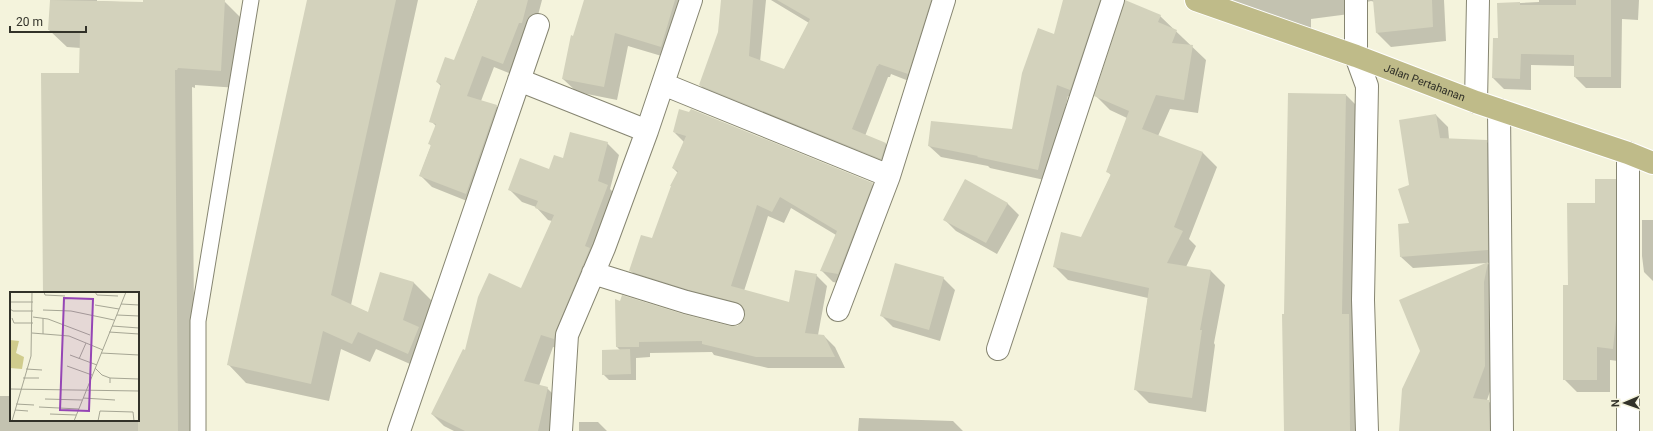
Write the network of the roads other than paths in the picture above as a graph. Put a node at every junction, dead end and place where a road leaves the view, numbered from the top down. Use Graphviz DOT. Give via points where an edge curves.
graph roads {
  1 [pos="251,0"];
  2 [pos="691,0"];
  3 [pos="944,0"];
  4 [pos="1113,0"];
  5 [pos="1196,0"];
  6 [pos="1356,0"];
  7 [pos="1478,0"];
  8 [pos="538,25"];
  9 [pos="1356,56"];
  10 [pos="519,80"];
  11 [pos="663,84"];
  12 [pos="1476,102"];
  13 [pos="1499,110"];
  14 [pos="647,131"];
  15 [pos="1628,153"];
  16 [pos="1653,163"];
  17 [pos="889,176"];
  18 [pos="593,273"];
  19 [pos="838,310"];
  20 [pos="733,314"];
  21 [pos="998,349"];
  22 [pos="198,431"];
  23 [pos="399,431"];
  24 [pos="561,431"];
  25 [pos="1367,431"];
  26 [pos="1502,431"];
  27 [pos="1628,431"];
  1 -- 22 [label="lane" via="198,320"];
  2 -- 11 [label="street"];
  3 -- 17 [label="street"];
  4 -- 21 [label="street"];
  5 -- 9 [label="main road, Jalan Pertahanan"];
  6 -- 9 [label="street"];
  7 -- 12 [label="street"];
  8 -- 10 [label="street"];
  9 -- 12 [label="main road, Jalan Pertahanan"];
  9 -- 25 [label="street" via="1367,86 1363,300"];
  10 -- 14 [label="street"];
  10 -- 23 [label="street"];
  11 -- 14 [label="street"];
  11 -- 17 [label="street"];
  12 -- 13 [label="main road, Jalan Pertahanan"];
  13 -- 15 [label="main road, Jalan Pertahanan"];
  13 -- 26 [label="street"];
  14 -- 18 [label="street"];
  15 -- 16 [label="main road, Jalan Pertahanan"];
  15 -- 27 [label="street"];
  17 -- 19 [label="street"];
  18 -- 20 [label="street"];
  18 -- 24 [label="street" via="567,335"];
}
